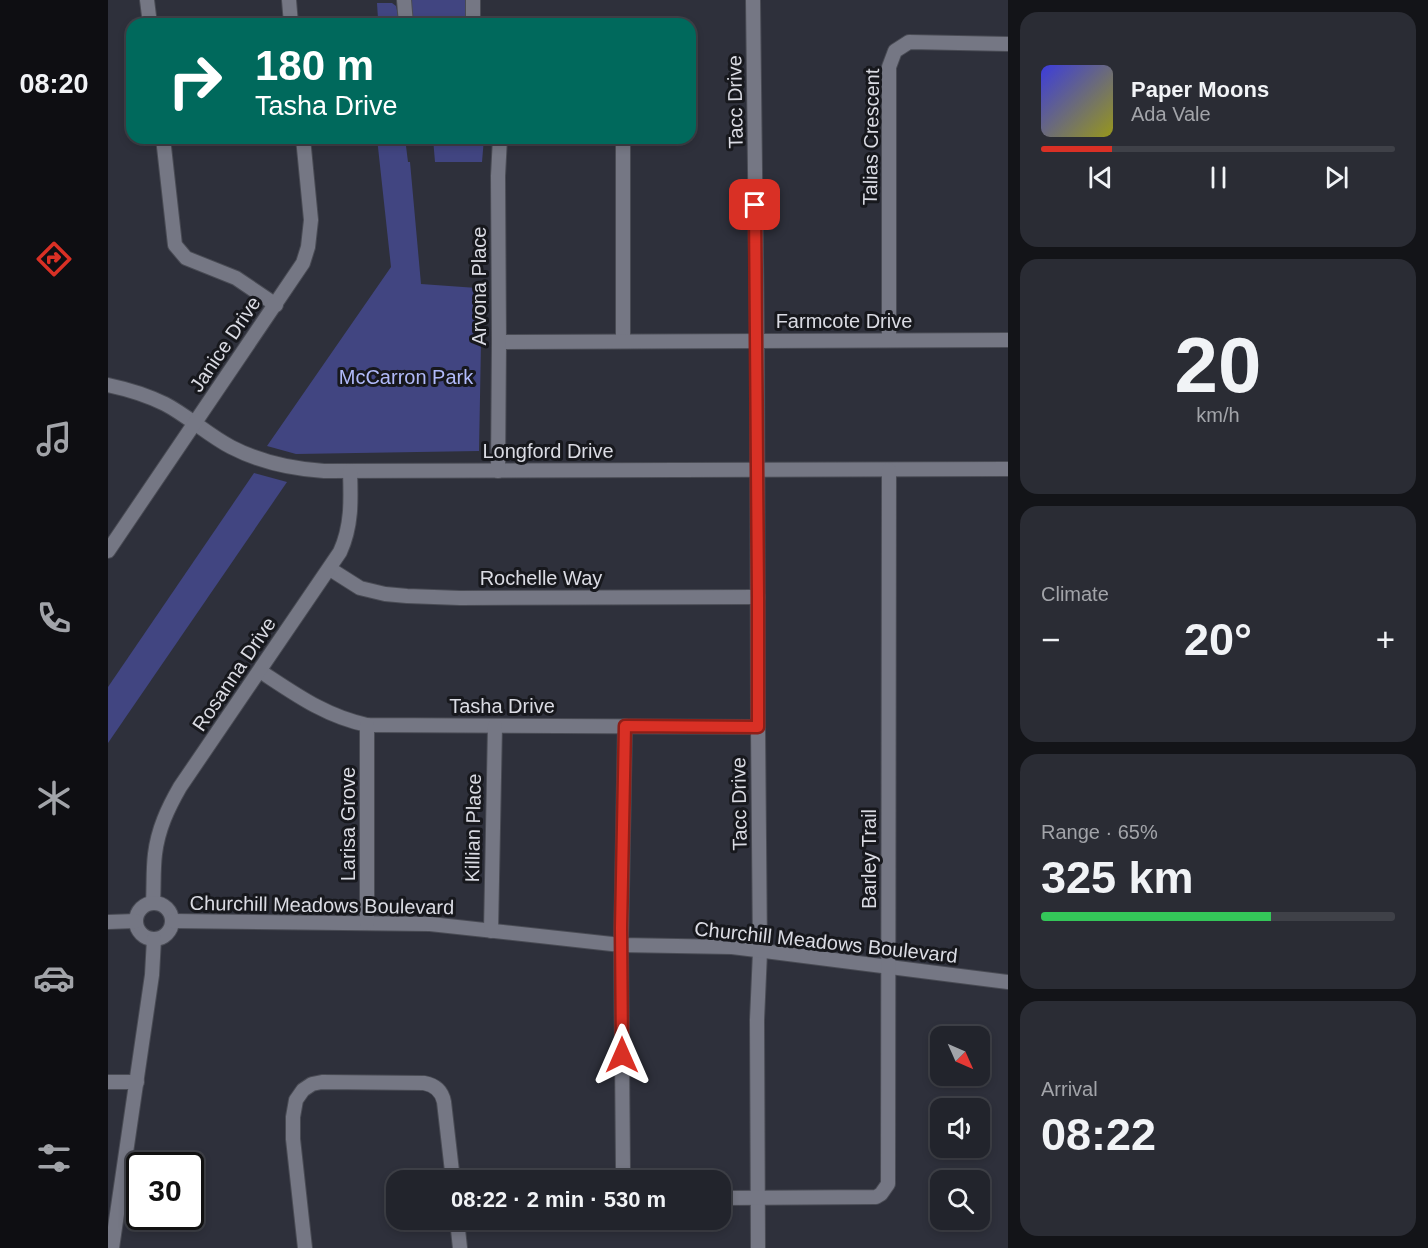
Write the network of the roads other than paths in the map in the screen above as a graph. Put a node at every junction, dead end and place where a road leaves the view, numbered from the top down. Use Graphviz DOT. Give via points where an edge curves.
graph roads {
  1 [pos="147,0"];
  2 [pos="289,0"];
  3 [pos="404,0"];
  4 [pos="473,0"];
  5 [pos="753,0"];
  6 [pos="149,18"];
  7 [pos="290,18"];
  8 [pos="406,18"];
  9 [pos="473,18"];
  10 [pos="1008,44"];
  11 [pos="164,144"];
  12 [pos="304,144"];
  13 [pos="500,144"];
  14 [pos="623,144"];
  15 [pos="276,305"];
  16 [pos="889,340"];
  17 [pos="1008,340"];
  18 [pos="623,341"];
  19 [pos="757,341"];
  20 [pos="500,342"];
  21 [pos="108,385"];
  22 [pos="195,423"];
  23 [pos="1008,469"];
  24 [pos="758,470"];
  25 [pos="889,470"];
  26 [pos="350,471"];
  27 [pos="498,471"];
  28 [pos="108,551"];
  29 [pos="330,569"];
  30 [pos="758,597"];
  31 [pos="260,671"];
  32 [pos="368,725"];
  33 [pos="495,726"];
  34 [pos="625,726"];
  35 [pos="758,727"];
  36 [pos="153,903"];
  37 [pos="136,921"];
  38 [pos="172,921"];
  39 [pos="108,922"];
  40 [pos="367,923"];
  41 [pos="491,931"];
  42 [pos="154,939"];
  43 [pos="621,945"];
  44 [pos="760,951"];
  45 [pos="889,967"];
  46 [pos="1008,982"];
  47 [pos="108,1082"];
  48 [pos="137,1082"];
  49 [pos="452,1170"];
  50 [pos="623,1170"];
  51 [pos="731,1198"];
  52 [pos="758,1198"];
  53 [pos="458,1230"];
  54 [pos="112,1248"];
  55 [pos="305,1248"];
  56 [pos="460,1248"];
  57 [pos="758,1248"];
  1 -- 6 [label="street"];
  2 -- 7 [label="street"];
  3 -- 8 [label="street"];
  4 -- 9 [label="street"];
  5 -- 19 [label="street, Tacc Drive"];
  10 -- 16 [label="street, Talias Crescent" via="909,42 895,51 889,68"];
  11 -- 15 [label="street" via="175,245 186,258 236,278"];
  12 -- 15 [label="street, Janice Drive" via="311,220 308,247 303,263"];
  13 -- 20 [label="street, Arvona Place"];
  14 -- 18 [label="street"];
  15 -- 22 [label="street, Janice Drive"];
  16 -- 17 [label="street, Farmcote Drive"];
  16 -- 19 [label="street, Farmcote Drive"];
  18 -- 19 [label="street, Farmcote Drive"];
  18 -- 20 [label="street, Farmcote Drive"];
  19 -- 24 [label="street, Tacc Drive"];
  20 -- 27 [label="street, Arvona Place"];
  21 -- 22 [label="street, Longford Drive" via="165,404"];
  22 -- 26 [label="street, Longford Drive" via="231,447 277,465 300,470"];
  22 -- 28 [label="street, Janice Drive"];
  23 -- 25 [label="street, Longford Drive"];
  24 -- 25 [label="street, Longford Drive"];
  24 -- 27 [label="street, Longford Drive"];
  24 -- 30 [label="street, Tacc Drive"];
  25 -- 45 [label="street, Barley Trail"];
  26 -- 27 [label="street, Longford Drive"];
  26 -- 29 [label="street, Rosanna Drive" via="349,528"];
  29 -- 30 [label="street, Rochelle Way" via="360,588 407,596"];
  29 -- 31 [label="street, Rosanna Drive"];
  30 -- 35 [label="street, Tacc Drive"];
  31 -- 32 [label="street, Tasha Drive" via="311,704"];
  31 -- 36 [label="street, Rosanna Drive" via="165,814 155,855"];
  32 -- 33 [label="street, Tasha Drive"];
  32 -- 40 [label="street, Larisa Grove"];
  33 -- 34 [label="street, Tasha Drive"];
  33 -- 41 [label="street, Killian Place"];
  34 -- 35 [label="street, Tasha Drive"];
  34 -- 43 [label="street"];
  35 -- 44 [label="street, Tacc Drive"];
  36 -- 37 [label="street" via="141,908"];
  36 -- 38 [label="street" via="166,908"];
  37 -- 39 [label="street"];
  37 -- 42 [label="street" via="144,936"];
  38 -- 40 [label="street, Churchill Meadows Boulevard"];
  38 -- 42 [label="street" via="167,933"];
  40 -- 41 [label="street, Churchill Meadows Boulevard" via="430,924"];
  41 -- 43 [label="street, Churchill Meadows Boulevard"];
  42 -- 48 [label="street"];
  43 -- 44 [label="street, Churchill Meadows Boulevard"];
  43 -- 50 [label="street"];
  44 -- 45 [label="street, Churchill Meadows Boulevard"];
  44 -- 52 [label="street, Tacc Drive"];
  45 -- 46 [label="street, Churchill Meadows Boulevard"];
  45 -- 52 [label="street, Barley Trail" via="885,1190 876,1197"];
  47 -- 48 [label="street"];
  48 -- 54 [label="street"];
  49 -- 55 [label="street" via="443,1098 434,1086 312,1084 296,1100 293,1128"];
  51 -- 52 [label="street"];
  52 -- 57 [label="street, Tacc Drive"];
  53 -- 56 [label="street"];
}
